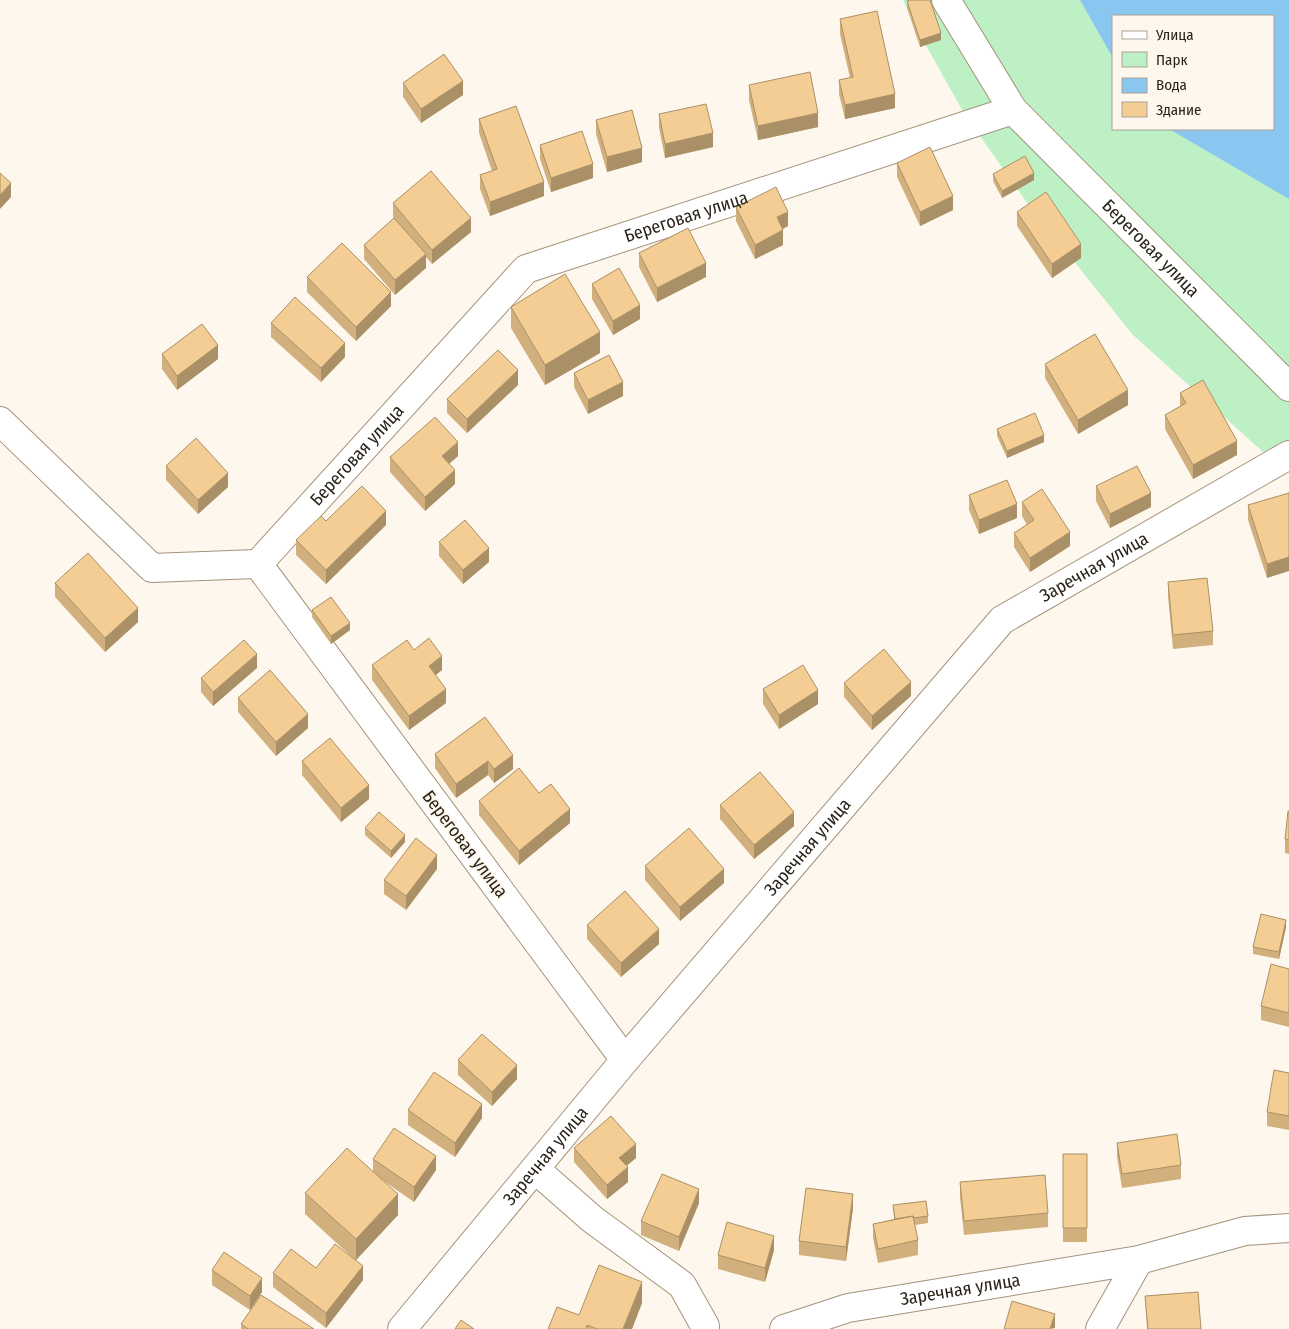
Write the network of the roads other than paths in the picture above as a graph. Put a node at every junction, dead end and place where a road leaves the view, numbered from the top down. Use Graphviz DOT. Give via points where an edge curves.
graph roads {
  1 [pos="946,0"];
  2 [pos="1013,110"];
  3 [pos="1289,387"];
  4 [pos="0,422"];
  5 [pos="1289,455"];
  6 [pos="258,564"];
  7 [pos="626,1060"];
  8 [pos="535,1169"];
  9 [pos="1289,1228"];
  10 [pos="1139,1260"];
  11 [pos="402,1329"];
  12 [pos="705,1329"];
  13 [pos="784,1329"];
  14 [pos="1100,1329"];
  1 -- 2 [label="street, Береговая улица"];
  2 -- 3 [label="street, Береговая улица"];
  2 -- 6 [label="street, Береговая улица" via="526,269"];
  4 -- 6 [label="street" via="152,568"];
  5 -- 7 [label="street, Заречная улица" via="1002,620"];
  6 -- 7 [label="street, Береговая улица"];
  7 -- 8 [label="street, Заречная улица"];
  8 -- 11 [label="street, Заречная улица"];
  8 -- 12 [label="street" via="592,1219 682,1285"];
  9 -- 10 [label="street, Заречная улица" via="1245,1232"];
  10 -- 13 [label="street, Заречная улица" via="848,1308"];
  10 -- 14 [label="street"];
}
